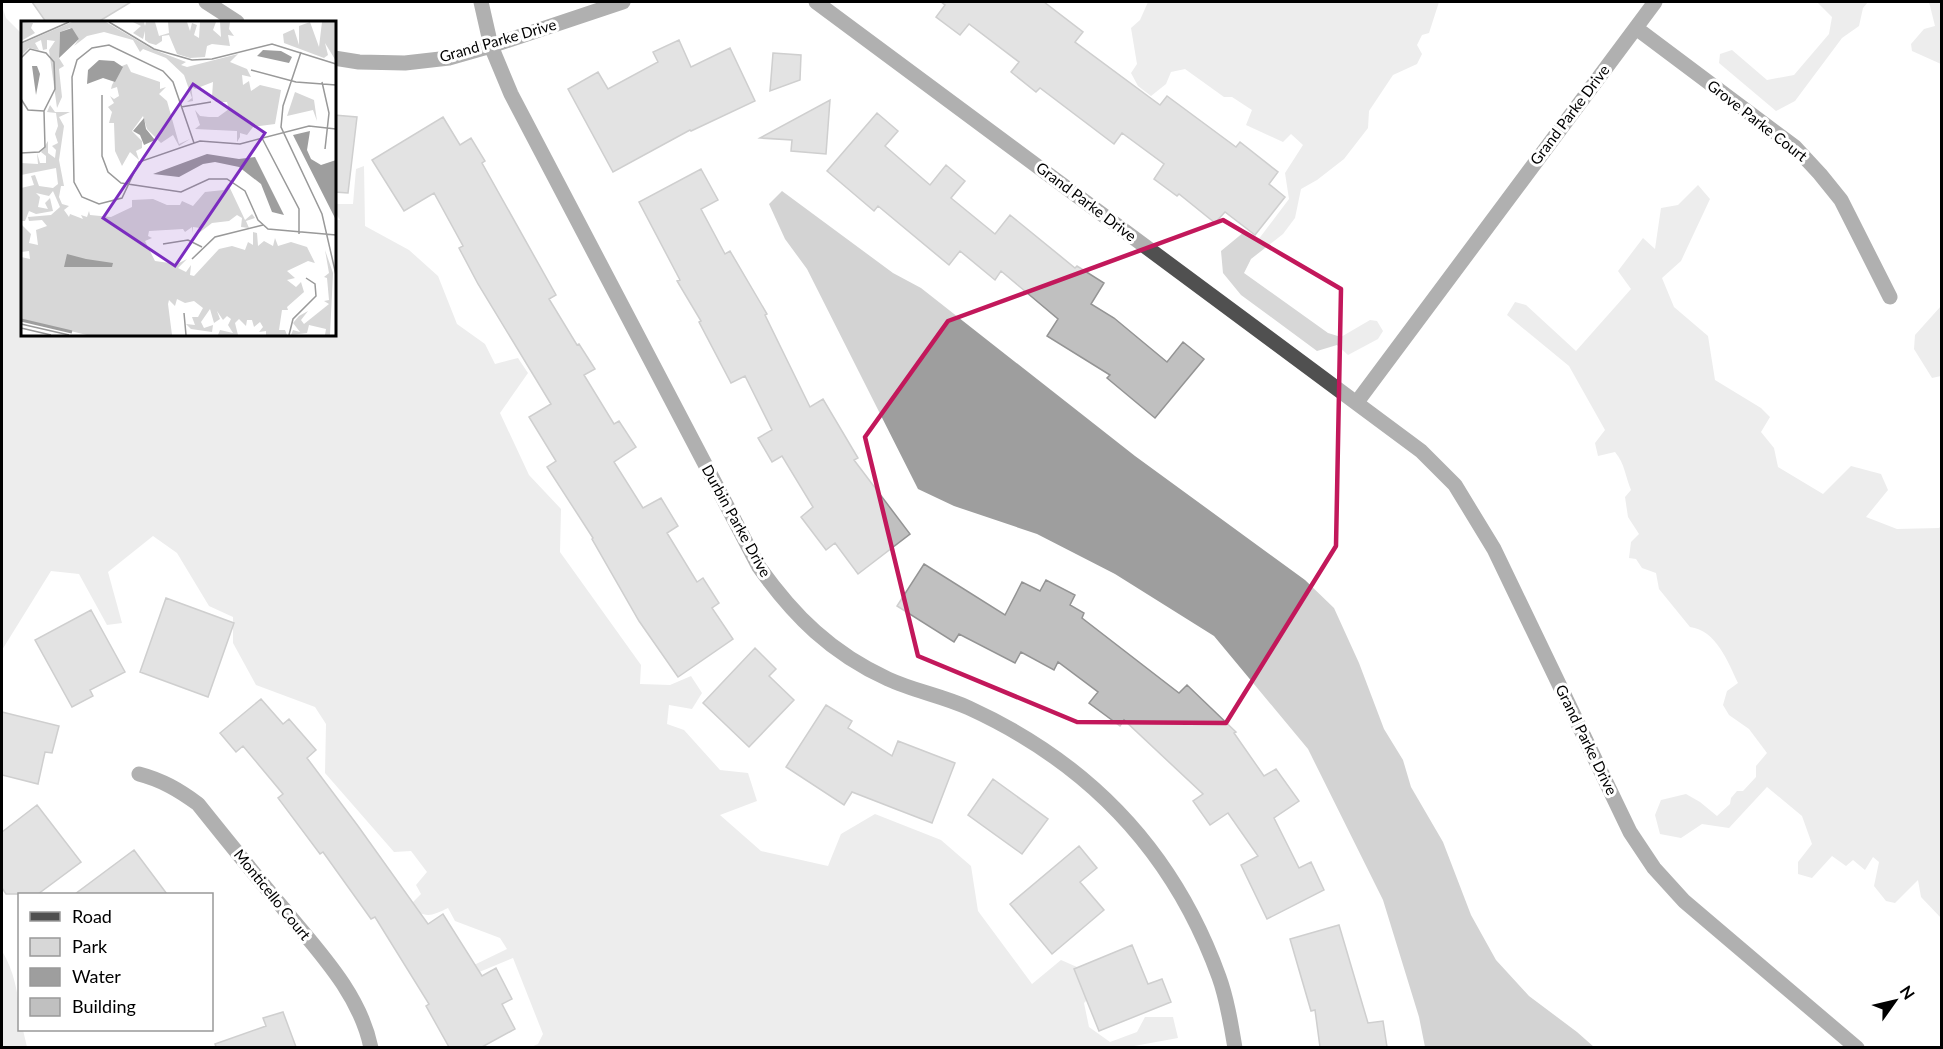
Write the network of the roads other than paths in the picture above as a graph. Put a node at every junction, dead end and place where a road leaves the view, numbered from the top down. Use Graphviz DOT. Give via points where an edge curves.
graph roads {
  1 [pos="206,2"];
  2 [pos="481,2"];
  3 [pos="623,2"];
  4 [pos="816,2"];
  5 [pos="1655,2"];
  6 [pos="235,21"];
  7 [pos="1636,28"];
  8 [pos="491,46"];
  9 [pos="336,58"];
  10 [pos="1890,297"];
  11 [pos="1357,402"];
  12 [pos="139,774"];
  13 [pos="370,1047"];
  14 [pos="1235,1047"];
  15 [pos="1857,1047"];
  1 -- 6 [label="street"];
  2 -- 8 [label="street, Durbin Parke Drive"];
  3 -- 8 [label="street, Grand Parke Drive"];
  4 -- 11 [label="street, Grand Parke Drive"];
  5 -- 7 [label="street, Grand Parke Drive"];
  7 -- 10 [label="street, Grove Parke Court" via="1795,147 1841,200"];
  7 -- 11 [label="street, Grand Parke Drive"];
  8 -- 9 [label="street, Grand Parke Drive" via="449,58 405,63"];
  8 -- 14 [label="street, Durbin Parke Drive" via="511,94 759,567 783,600 815,633 852,660 1019,733 1067,765 1102,795 1138,833 1169,875 1200,930 1220,978"];
  11 -- 15 [label="street, Grand Parke Drive" via="1421,451 1455,485 1494,549 1630,832 1654,868 1684,901"];
  12 -- 13 [label="street, Monticello Court" via="178,789 198,804 354,1000"];
}
